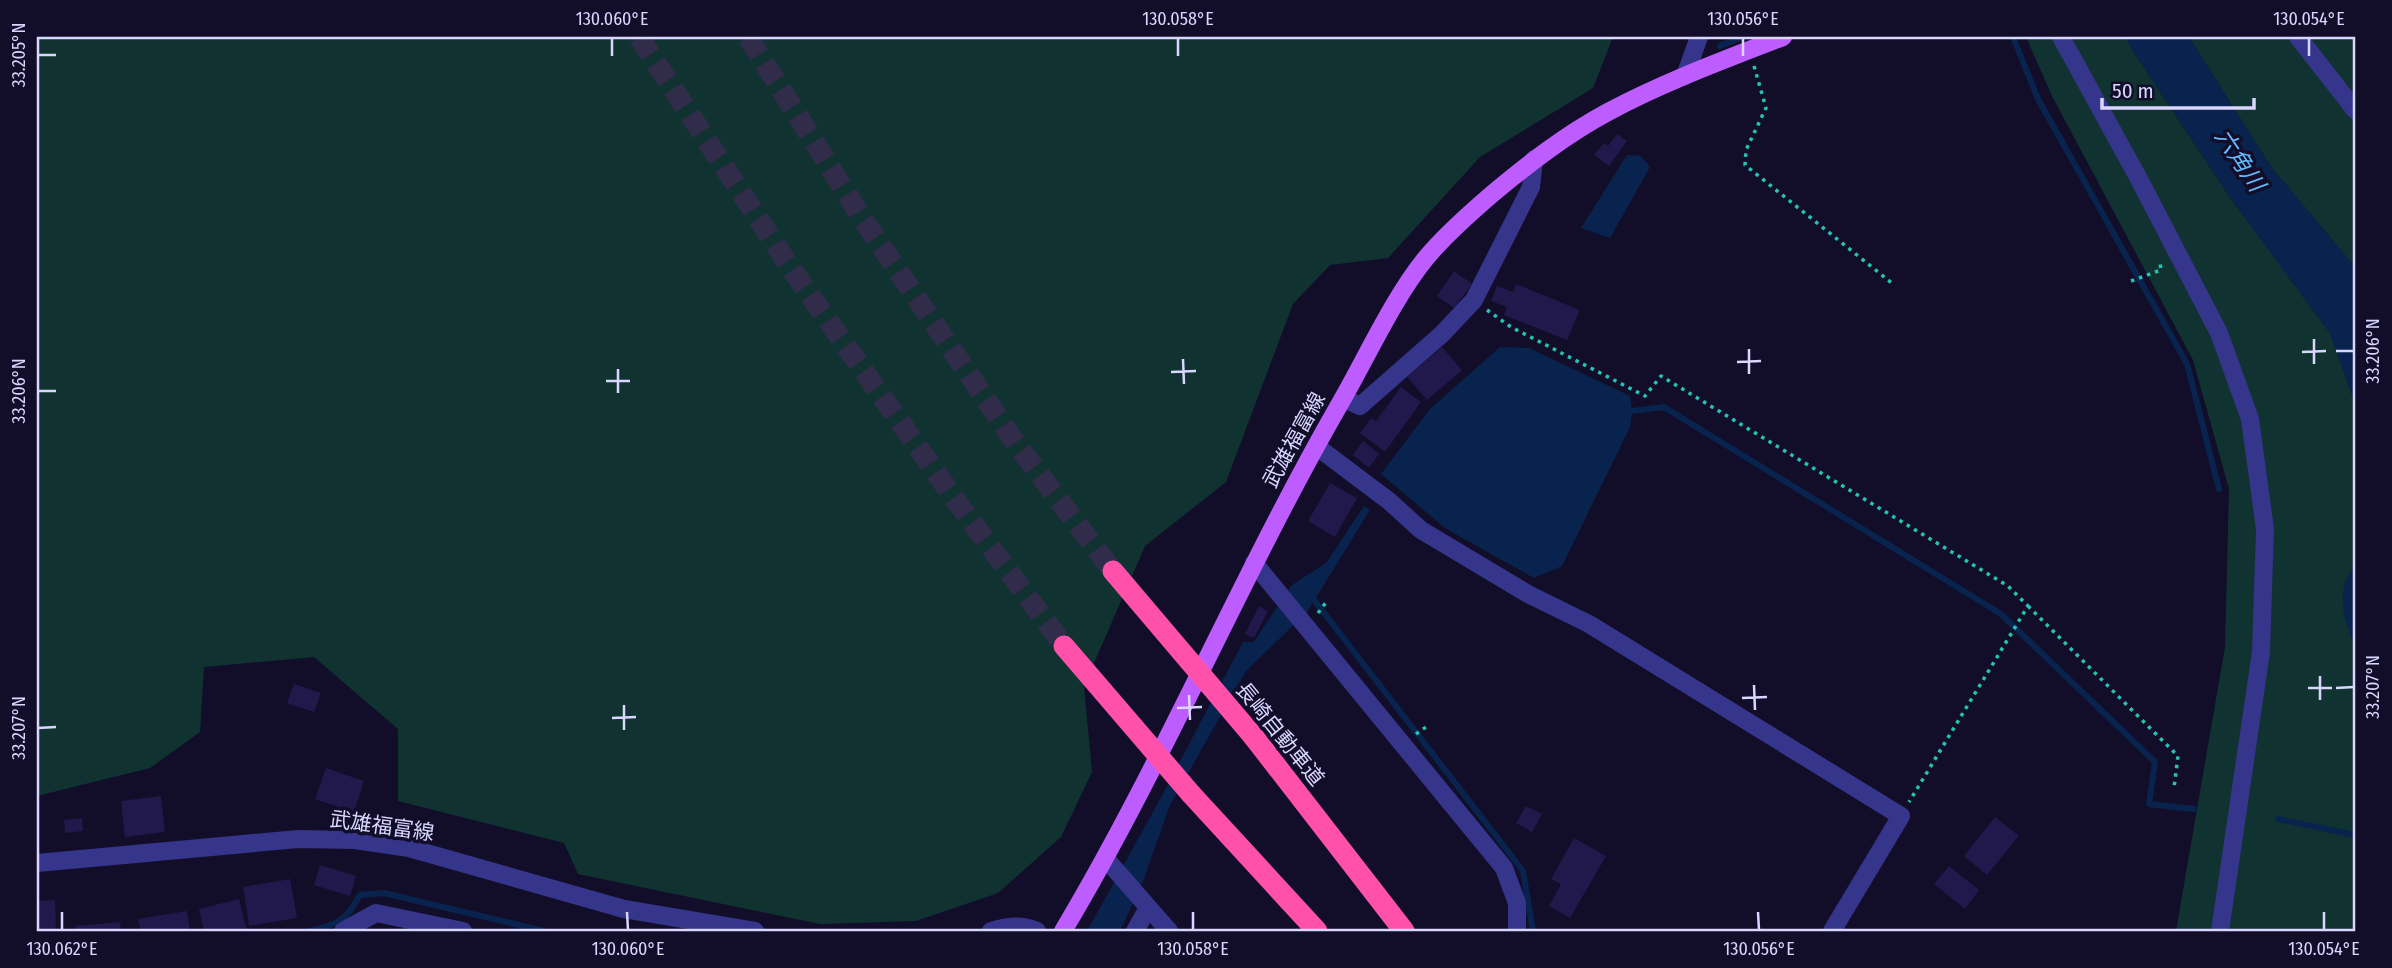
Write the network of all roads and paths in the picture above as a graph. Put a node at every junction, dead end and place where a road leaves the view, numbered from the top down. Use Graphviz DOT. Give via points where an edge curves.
graph roads {
  1 [pos="1699,37"];
  2 [pos="1783,37"];
  3 [pos="2060,37"];
  4 [pos="2298,37"];
  5 [pos="1749,50"];
  6 [pos="1685,76"];
  7 [pos="2355,110"];
  8 [pos="1534,159"];
  9 [pos="2144,276"];
  10 [pos="2132,281"];
  11 [pos="1893,284"];
  12 [pos="1474,300"];
  13 [pos="1343,398"];
  14 [pos="1316,446"];
  15 [pos="1254,563"];
  16 [pos="1113,571"];
  17 [pos="1327,601"];
  18 [pos="2028,606"];
  19 [pos="1312,622"];
  20 [pos="1063,646"];
  21 [pos="2174,788"];
  22 [pos="1901,816"];
  23 [pos="37,863"];
  24 [pos="1110,864"];
  25 [pos="1145,904"];
  26 [pos="1312,925"];
  27 [pos="343,931"];
  28 [pos="463,931"];
  29 [pos="755,931"];
  30 [pos="990,931"];
  31 [pos="1037,931"];
  32 [pos="1063,931"];
  33 [pos="1135,931"];
  34 [pos="1169,931"];
  35 [pos="1404,931"];
  36 [pos="1517,931"];
  37 [pos="1832,931"];
  38 [pos="2220,931"];
  1 -- 6 [label="street"];
  2 -- 5 [label="main road, 武雄福富線"];
  3 -- 38 [label="street" via="2219,333 2250,419 2265,529 2261,652"];
  4 -- 7 [label="street"];
  5 -- 6 [label="main road, 武雄福富線"];
  5 -- 11 [label="path" via="1766,108 1746,150 1745,165"];
  6 -- 8 [label="main road, 武雄福富線" via="1607,113"];
  8 -- 12 [label="street" via="1531,187"];
  8 -- 13 [label="main road, 武雄福富線" via="1426,258"];
  9 -- 10 [label="path"];
  12 -- 13 [label="street" via="1360,406"];
  12 -- 18 [label="path" via="1511,327 1645,396 1661,376 2008,586"];
  13 -- 14 [label="main road, 武雄福富線"];
  14 -- 15 [label="main road, 武雄福富線"];
  14 -- 22 [label="street" via="1421,530 1528,594 1589,624"];
  15 -- 19 [label="street"];
  15 -- 24 [label="main road, 武雄福富線"];
  16 -- 35 [label="highway, 長崎自動車道, bridge" via="1253,736"];
  17 -- 19 [label="path"];
  18 -- 21 [label="path" via="2178,756"];
  18 -- 22 [label="path"];
  19 -- 36 [label="street" via="1504,868 1517,903"];
  20 -- 26 [label="highway, bridge"];
  22 -- 37 [label="street"];
  23 -- 29 [label="street, 武雄福富線" via="298,838 355,840 409,848 624,909"];
  24 -- 25 [label="street"];
  24 -- 32 [label="main road, 武雄福富線"];
  25 -- 33 [label="street"];
  25 -- 34 [label="street"];
  27 -- 28 [label="street" via="376,913"];
  30 -- 31 [label="street" via="1008,926"];
}
